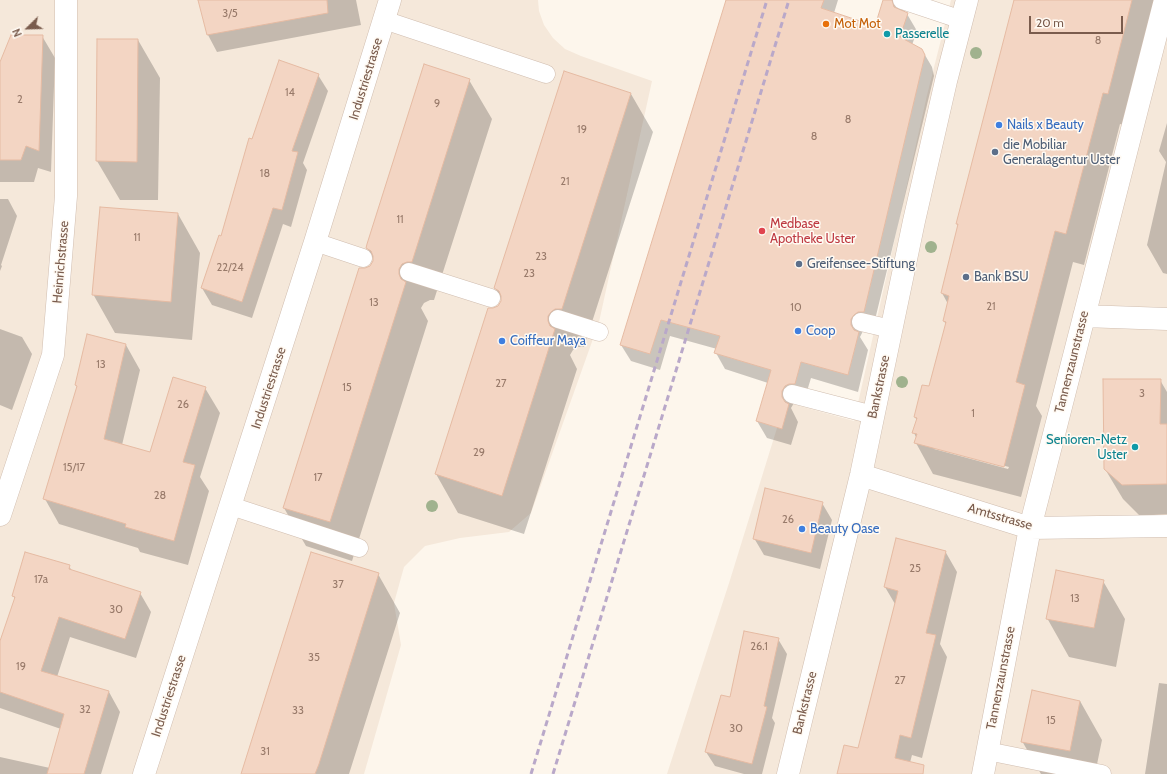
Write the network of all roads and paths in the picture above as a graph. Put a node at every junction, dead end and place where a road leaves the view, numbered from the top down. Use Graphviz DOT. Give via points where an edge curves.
graph roads {
  1 [pos="66,0"];
  2 [pos="902,0"];
  3 [pos="1165,0"];
  4 [pos="962,6"];
  5 [pos="387,10"];
  6 [pos="546,74"];
  7 [pos="315,242"];
  8 [pos="363,258"];
  9 [pos="409,272"];
  10 [pos="491,298"];
  11 [pos="1084,316"];
  12 [pos="558,319"];
  13 [pos="1167,319"];
  14 [pos="861,322"];
  15 [pos="891,329"];
  16 [pos="599,332"];
  17 [pos="792,394"];
  18 [pos="873,415"];
  19 [pos="861,475"];
  20 [pos="231,506"];
  21 [pos="0,515"];
  22 [pos="1167,526"];
  23 [pos="1030,528"];
  24 [pos="359,548"];
  25 [pos="987,751"];
  26 [pos="144,774"];
  27 [pos="788,774"];
  28 [pos="983,774"];
  29 [pos="1102,774"];
  1 -- 21 [label="street, Heinrichstrasse" via="66,196 53,355"];
  2 -- 4 [label="lane"];
  3 -- 11 [label="street, Tannenzaunstrasse"];
  4 -- 15 [label="street, Bankstrasse"];
  5 -- 6 [label="lane"];
  5 -- 7 [label="street, Industriestrasse"];
  7 -- 8 [label="lane"];
  7 -- 20 [label="street, Industriestrasse"];
  9 -- 10 [label="lane"];
  11 -- 13 [label="street"];
  11 -- 23 [label="street, Tannenzaunstrasse"];
  12 -- 16 [label="lane"];
  14 -- 15 [label="lane"];
  15 -- 18 [label="street, Bankstrasse"];
  17 -- 18 [label="lane"];
  18 -- 19 [label="street, Bankstrasse"];
  19 -- 23 [label="street, Amtsstrasse"];
  19 -- 27 [label="street, Bankstrasse"];
  20 -- 24 [label="lane"];
  20 -- 26 [label="street, Industriestrasse"];
  22 -- 23 [label="street, Amtsstrasse"];
  23 -- 25 [label="street, Tannenzaunstrasse"];
  25 -- 28 [label="street, Tannenzaunstrasse"];
  25 -- 29 [label="lane"];
}
